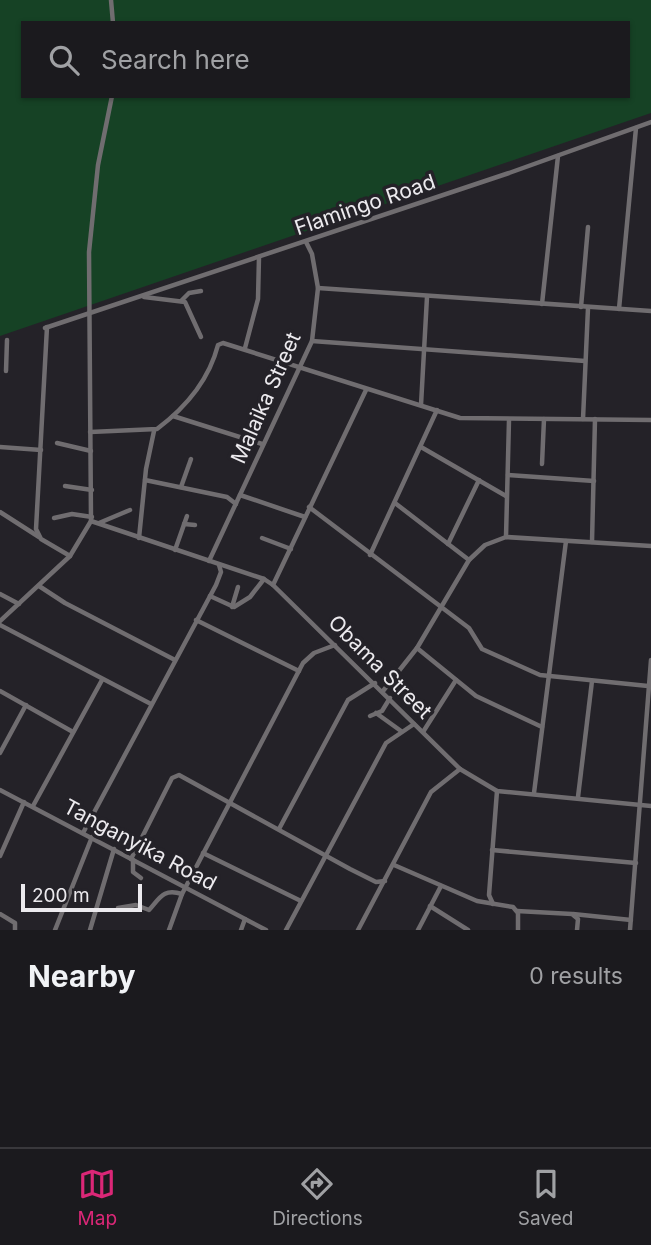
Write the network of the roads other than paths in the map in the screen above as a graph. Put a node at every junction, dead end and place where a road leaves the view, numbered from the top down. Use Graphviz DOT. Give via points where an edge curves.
graph roads {
  1 [pos="111,0"];
  2 [pos="113,21"];
  3 [pos="112,98"];
  4 [pos="651,122"];
  5 [pos="636,128"];
  6 [pos="558,156"];
  7 [pos="588,228"];
  8 [pos="306,242"];
  9 [pos="259,257"];
  10 [pos="318,288"];
  11 [pos="201,291"];
  12 [pos="144,297"];
  13 [pos="427,297"];
  14 [pos="181,301"];
  15 [pos="542,304"];
  16 [pos="581,307"];
  17 [pos="588,308"];
  18 [pos="619,309"];
  19 [pos="651,312"];
  20 [pos="89,314"];
  21 [pos="201,337"];
  22 [pos="7,340"];
  23 [pos="312,341"];
  24 [pos="245,348"];
  25 [pos="423,349"];
  26 [pos="585,361"];
  27 [pos="300,367"];
  28 [pos="6,371"];
  29 [pos="366,390"];
  30 [pos="421,405"];
  31 [pos="437,410"];
  32 [pos="173,416"];
  33 [pos="544,419"];
  34 [pos="583,419"];
  35 [pos="595,419"];
  36 [pos="509,420"];
  37 [pos="651,420"];
  38 [pos="153,431"];
  39 [pos="90,432"];
  40 [pos="57,443"];
  41 [pos="262,444"];
  42 [pos="0,447"];
  43 [pos="421,447"];
  44 [pos="41,450"];
  45 [pos="91,451"];
  46 [pos="191,459"];
  47 [pos="542,464"];
  48 [pos="508,475"];
  49 [pos="145,480"];
  50 [pos="479,480"];
  51 [pos="594,481"];
  52 [pos="65,486"];
  53 [pos="181,487"];
  54 [pos="92,490"];
  55 [pos="240,496"];
  56 [pos="506,496"];
  57 [pos="232,499"];
  58 [pos="395,503"];
  59 [pos="236,504"];
  60 [pos="309,507"];
  61 [pos="130,510"];
  62 [pos="0,512"];
  63 [pos="187,516"];
  64 [pos="304,517"];
  65 [pos="54,518"];
  66 [pos="92,519"];
  67 [pos="98,524"];
  68 [pos="184,524"];
  69 [pos="195,525"];
  70 [pos="39,537"];
  71 [pos="506,537"];
  72 [pos="139,538"];
  73 [pos="262,538"];
  74 [pos="566,541"];
  75 [pos="592,542"];
  76 [pos="448,544"];
  77 [pos="651,546"];
  78 [pos="290,549"];
  79 [pos="175,550"];
  80 [pos="370,555"];
  81 [pos="70,556"];
  82 [pos="469,560"];
  83 [pos="209,561"];
  84 [pos="219,565"];
  85 [pos="228,567"];
  86 [pos="221,572"];
  87 [pos="264,579"];
  88 [pos="273,585"];
  89 [pos="39,586"];
  90 [pos="238,587"];
  91 [pos="0,594"];
  92 [pos="210,596"];
  93 [pos="19,604"];
  94 [pos="232,607"];
  95 [pos="440,608"];
  96 [pos="196,620"];
  97 [pos="0,623"];
  98 [pos="335,645"];
  99 [pos="417,648"];
  100 [pos="175,660"];
  101 [pos="651,660"];
  102 [pos="299,671"];
  103 [pos="549,677"];
  104 [pos="102,680"];
  105 [pos="456,680"];
  106 [pos="592,681"];
  107 [pos="375,683"];
  108 [pos="648,686"];
  109 [pos="0,691"];
  110 [pos="383,691"];
  111 [pos="390,698"];
  112 [pos="151,704"];
  113 [pos="26,705"];
  114 [pos="649,712"];
  115 [pos="376,713"];
  116 [pos="370,716"];
  117 [pos="414,724"];
  118 [pos="542,727"];
  119 [pos="401,731"];
  120 [pos="73,732"];
  121 [pos="423,733"];
  122 [pos="1,749"];
  123 [pos="460,769"];
  124 [pos="0,790"];
  125 [pos="497,790"];
  126 [pos="534,793"];
  127 [pos="578,797"];
  128 [pos="24,802"];
  129 [pos="231,803"];
  130 [pos="640,804"];
  131 [pos="33,806"];
  132 [pos="651,806"];
  133 [pos="279,829"];
  134 [pos="83,833"];
  135 [pos="92,837"];
  136 [pos="114,849"];
  137 [pos="492,850"];
  138 [pos="203,853"];
  139 [pos="0,856"];
  140 [pos="325,856"];
  141 [pos="132,859"];
  142 [pos="636,863"];
  143 [pos="394,865"];
  144 [pos="141,878"];
  145 [pos="385,881"];
  146 [pos="442,886"];
  147 [pos="186,887"];
  148 [pos="182,894"];
  149 [pos="301,901"];
  150 [pos="494,905"];
  151 [pos="430,906"];
  152 [pos="118,908"];
  153 [pos="517,911"];
  154 [pos="0,914"];
  155 [pos="572,914"];
  156 [pos="245,919"];
  157 [pos="631,920"];
  158 [pos="15,930"];
  159 [pos="55,930"];
  160 [pos="90,930"];
  161 [pos="169,930"];
  162 [pos="241,930"];
  163 [pos="266,930"];
  164 [pos="286,930"];
  165 [pos="358,930"];
  166 [pos="418,930"];
  167 [pos="468,930"];
  168 [pos="518,930"];
  169 [pos="577,930"];
  170 [pos="630,930"];
  1 -- 2 [label="street"];
  3 -- 20 [label="street" via="94,193"];
  4 -- 5 [label="street, Flamingo Road"];
  5 -- 6 [label="street, Flamingo Road"];
  5 -- 18 [label="street"];
  6 -- 8 [label="street, Flamingo Road"];
  6 -- 15 [label="street"];
  7 -- 16 [label="street"];
  8 -- 9 [label="street, Flamingo Road"];
  8 -- 10 [label="street, Malaika Street"];
  9 -- 12 [label="street, Flamingo Road"];
  9 -- 24 [label="street" via="258,299"];
  10 -- 13 [label="street"];
  10 -- 23 [label="street, Malaika Street"];
  11 -- 14 [label="street" via="189,293"];
  12 -- 14 [label="street"];
  12 -- 20 [label="street, Flamingo Road"];
  13 -- 15 [label="street"];
  13 -- 25 [label="street"];
  14 -- 21 [label="street" via="187,304"];
  15 -- 16 [label="street"];
  16 -- 17 [label="street"];
  17 -- 18 [label="street"];
  17 -- 26 [label="street"];
  18 -- 19 [label="street"];
  20 -- 39 [label="street"];
  20 -- 44 [label="street, Flamingo Road" via="46,327"];
  22 -- 28 [label="street"];
  23 -- 25 [label="street"];
  23 -- 27 [label="street, Malaika Street"];
  24 -- 27 [label="street"];
  24 -- 32 [label="street" via="218,345 207,375"];
  25 -- 26 [label="street"];
  25 -- 30 [label="street"];
  26 -- 34 [label="street"];
  27 -- 29 [label="street"];
  27 -- 41 [label="street, Malaika Street"];
  29 -- 30 [label="street"];
  29 -- 60 [label="street"];
  30 -- 31 [label="street"];
  31 -- 36 [label="street" via="460,418"];
  31 -- 43 [label="street"];
  32 -- 38 [label="street"];
  32 -- 41 [label="street"];
  33 -- 34 [label="street"];
  33 -- 36 [label="street"];
  33 -- 47 [label="street"];
  34 -- 35 [label="street"];
  35 -- 37 [label="street"];
  35 -- 51 [label="street"];
  36 -- 48 [label="street"];
  38 -- 39 [label="street"];
  38 -- 49 [label="street"];
  39 -- 45 [label="street"];
  40 -- 45 [label="street"];
  41 -- 55 [label="street, Malaika Street"];
  42 -- 44 [label="street"];
  43 -- 50 [label="street"];
  43 -- 58 [label="street"];
  44 -- 70 [label="street"];
  45 -- 54 [label="street"];
  46 -- 53 [label="street"];
  48 -- 51 [label="street"];
  48 -- 56 [label="street"];
  49 -- 53 [label="street"];
  49 -- 72 [label="street"];
  50 -- 56 [label="street"];
  50 -- 76 [label="street"];
  51 -- 75 [label="street"];
  52 -- 54 [label="street"];
  53 -- 57 [label="street"];
  54 -- 66 [label="street"];
  55 -- 57 [label="street"];
  55 -- 59 [label="street, Malaika Street"];
  55 -- 64 [label="street"];
  56 -- 71 [label="street"];
  57 -- 59 [label="street"];
  58 -- 76 [label="street"];
  58 -- 80 [label="street"];
  59 -- 83 [label="street, Malaika Street"];
  60 -- 64 [label="street"];
  60 -- 80 [label="street"];
  61 -- 67 [label="street"];
  62 -- 70 [label="street"];
  63 -- 68 [label="street"];
  64 -- 78 [label="street"];
  65 -- 66 [label="street" via="72,514"];
  66 -- 67 [label="street, Obama Street"];
  66 -- 81 [label="street"];
  67 -- 72 [label="street, Obama Street"];
  68 -- 69 [label="street"];
  68 -- 79 [label="street"];
  70 -- 81 [label="street"];
  71 -- 74 [label="street"];
  71 -- 82 [label="street" via="485,545"];
  72 -- 79 [label="street, Obama Street"];
  73 -- 78 [label="street"];
  74 -- 75 [label="street"];
  74 -- 103 [label="street"];
  75 -- 77 [label="street"];
  76 -- 82 [label="street"];
  78 -- 88 [label="street"];
  79 -- 83 [label="street, Obama Street"];
  80 -- 95 [label="street"];
  81 -- 89 [label="street"];
  82 -- 95 [label="street"];
  83 -- 84 [label="street, Obama Street"];
  84 -- 85 [label="street, Obama Street"];
  84 -- 86 [label="street"];
  85 -- 86 [label="street"];
  85 -- 87 [label="street, Obama Street"];
  86 -- 92 [label="street"];
  87 -- 88 [label="street, Obama Street"];
  87 -- 94 [label="street" via="250,597"];
  88 -- 98 [label="street, Obama Street"];
  89 -- 93 [label="street"];
  89 -- 100 [label="street"];
  90 -- 94 [label="street"];
  91 -- 93 [label="street"];
  92 -- 94 [label="street"];
  92 -- 96 [label="street"];
  93 -- 97 [label="street"];
  95 -- 99 [label="street"];
  95 -- 103 [label="street" via="469,628 482,649"];
  96 -- 100 [label="street"];
  96 -- 102 [label="street"];
  97 -- 104 [label="street"];
  98 -- 102 [label="street" via="307,658"];
  98 -- 107 [label="street, Obama Street"];
  99 -- 105 [label="street"];
  99 -- 110 [label="street"];
  100 -- 112 [label="street"];
  101 -- 108 [label="street"];
  102 -- 129 [label="street"];
  103 -- 106 [label="street"];
  103 -- 118 [label="street"];
  104 -- 112 [label="street"];
  104 -- 120 [label="street"];
  105 -- 118 [label="street" via="476,696"];
  105 -- 121 [label="street"];
  106 -- 108 [label="street"];
  106 -- 127 [label="street"];
  107 -- 110 [label="street, Obama Street"];
  107 -- 133 [label="street" via="348,700"];
  108 -- 114 [label="street"];
  109 -- 113 [label="street"];
  110 -- 111 [label="street, Obama Street"];
  111 -- 115 [label="street"];
  111 -- 117 [label="street, Obama Street"];
  112 -- 134 [label="street"];
  113 -- 120 [label="street"];
  113 -- 122 [label="street"];
  114 -- 130 [label="street"];
  115 -- 116 [label="street"];
  115 -- 119 [label="street"];
  117 -- 119 [label="street"];
  117 -- 121 [label="street, Obama Street"];
  118 -- 126 [label="street"];
  119 -- 140 [label="street" via="386,743"];
  120 -- 131 [label="street"];
  121 -- 123 [label="street, Obama Street"];
  123 -- 125 [label="street, Obama Street"];
  123 -- 143 [label="street" via="431,792"];
  124 -- 128 [label="street, Tanganyika Road"];
  125 -- 126 [label="street, Obama Street"];
  125 -- 137 [label="street"];
  126 -- 127 [label="street, Obama Street"];
  127 -- 130 [label="street, Obama Street"];
  128 -- 131 [label="street, Tanganyika Road"];
  128 -- 139 [label="street"];
  129 -- 133 [label="street"];
  129 -- 138 [label="street"];
  129 -- 141 [label="street" via="175,775"];
  130 -- 132 [label="street, Obama Street"];
  130 -- 142 [label="street"];
  131 -- 134 [label="street, Tanganyika Road"];
  133 -- 140 [label="street"];
  134 -- 135 [label="street, Tanganyika Road"];
  135 -- 136 [label="street, Tanganyika Road"];
  135 -- 159 [label="street"];
  136 -- 141 [label="street, Tanganyika Road"];
  136 -- 160 [label="street"];
  137 -- 142 [label="street"];
  137 -- 150 [label="street" via="489,895"];
  138 -- 147 [label="street"];
  138 -- 149 [label="street"];
  140 -- 145 [label="street" via="376,882"];
  140 -- 149 [label="street"];
  141 -- 144 [label="street" via="133,872"];
  141 -- 147 [label="street, Tanganyika Road"];
  142 -- 157 [label="street"];
  143 -- 145 [label="street"];
  143 -- 146 [label="street"];
  145 -- 165 [label="street"];
  146 -- 150 [label="street"];
  146 -- 151 [label="street"];
  147 -- 148 [label="street"];
  147 -- 156 [label="street, Tanganyika Road"];
  148 -- 152 [label="street" via="162,894 149,911 136,905"];
  148 -- 161 [label="street"];
  149 -- 164 [label="street"];
  150 -- 153 [label="street"];
  151 -- 166 [label="street"];
  151 -- 167 [label="street"];
  153 -- 155 [label="street"];
  153 -- 168 [label="street"];
  154 -- 158 [label="street" via="10,919"];
  155 -- 157 [label="street"];
  155 -- 169 [label="street" via="578,919"];
  156 -- 162 [label="street"];
  156 -- 163 [label="street, Tanganyika Road"];
  157 -- 170 [label="street"];
}
